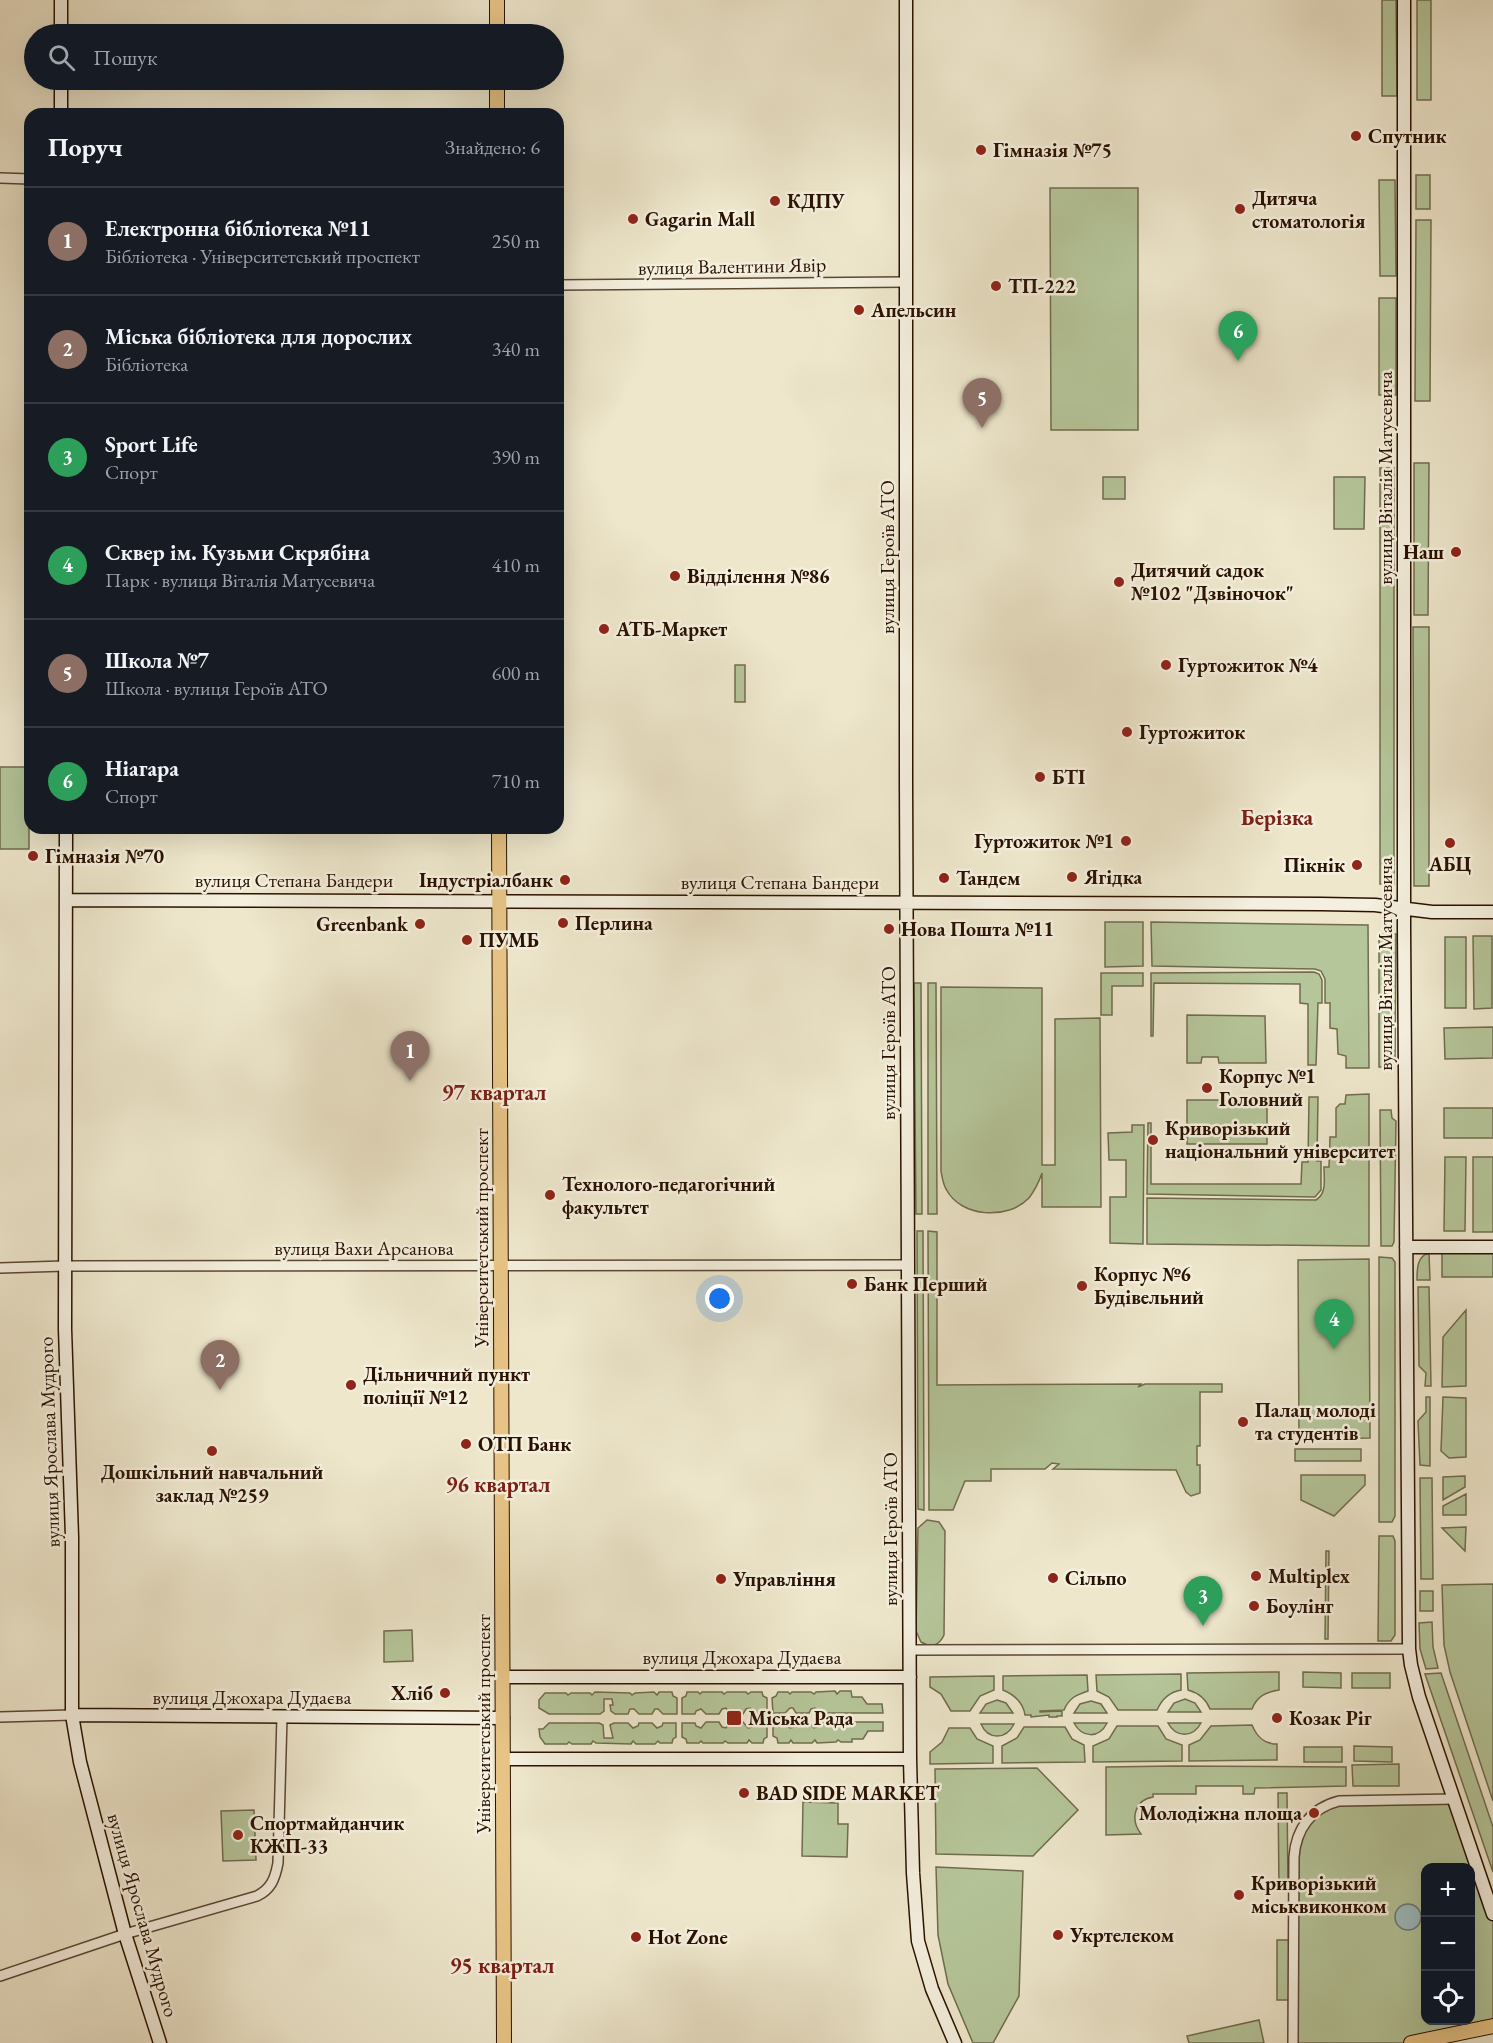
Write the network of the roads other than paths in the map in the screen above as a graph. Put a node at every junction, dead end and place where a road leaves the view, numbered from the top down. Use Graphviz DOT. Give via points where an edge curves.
graph roads {
  1 [pos="61,0"];
  2 [pos="497,0"];
  3 [pos="906,0"];
  4 [pos="1404,0"];
  5 [pos="61,24"];
  6 [pos="497,24"];
  7 [pos="61,90"];
  8 [pos="497,90"];
  9 [pos="61,108"];
  10 [pos="497,108"];
  11 [pos="0,178"];
  12 [pos="24,179"];
  13 [pos="906,282"];
  14 [pos="564,285"];
  15 [pos="66,834"];
  16 [pos="499,834"];
  17 [pos="66,900"];
  18 [pos="500,900"];
  19 [pos="907,903"];
  20 [pos="1404,908"];
  21 [pos="1493,912"];
  22 [pos="1406,1247"];
  23 [pos="1493,1247"];
  24 [pos="501,1265"];
  25 [pos="908,1265"];
  26 [pos="65,1266"];
  27 [pos="0,1268"];
  28 [pos="1410,1648"];
  29 [pos="910,1650"];
  30 [pos="503,1677"];
  31 [pos="910,1677"];
  32 [pos="72,1715"];
  33 [pos="282,1716"];
  34 [pos="0,1717"];
  35 [pos="503,1718"];
  36 [pos="503,1759"];
  37 [pos="910,1760"];
  38 [pos="1455,1799"];
  39 [pos="1493,1914"];
  40 [pos="125,1934"];
  41 [pos="0,1976"];
  42 [pos="1493,2025"];
  43 [pos="160,2043"];
  44 [pos="504,2043"];
  45 [pos="955,2043"];
  46 [pos="1293,2043"];
  47 [pos="1411,2043"];
  1 -- 5 [label="street"];
  2 -- 6 [label="main road"];
  3 -- 13 [label="street, вулиця Героїв АТО"];
  4 -- 20 [label="street, вулиця Віталія Матусевича"];
  7 -- 9 [label="street"];
  8 -- 10 [label="main road"];
  11 -- 12 [label="street"];
  13 -- 14 [label="street, вулиця Валентини Явір"];
  13 -- 19 [label="street, вулиця Героїв АТО"];
  15 -- 17 [label="street, вулиця Ярослава Мудрого"];
  16 -- 18 [label="main road, Університетський проспект"];
  17 -- 18 [label="street, вулиця Степана Бандери"];
  17 -- 26 [label="street, вулиця Ярослава Мудрого"];
  18 -- 19 [label="street, вулиця Степана Бандери"];
  18 -- 24 [label="main road, Університетський проспект"];
  19 -- 20 [label="street, вулиця Степана Бандери" via="1321,904"];
  19 -- 25 [label="street, вулиця Героїв АТО"];
  20 -- 21 [label="street, вулиця Степана Бандери"];
  20 -- 22 [label="street, вулиця Віталія Матусевича"];
  22 -- 23 [label="street"];
  22 -- 28 [label="street, вулиця Віталія Матусевича"];
  24 -- 25 [label="street, вулиця Вахи Арсанова"];
  24 -- 26 [label="street, вулиця Вахи Арсанова"];
  24 -- 30 [label="main road, Університетський проспект"];
  25 -- 29 [label="street, вулиця Героїв АТО"];
  26 -- 27 [label="street, вулиця Вахи Арсанова"];
  26 -- 32 [label="street, вулиця Ярослава Мудрого"];
  28 -- 29 [label="street"];
  28 -- 38 [label="street, вулиця Віталія Матусевича" via="1414,1681"];
  29 -- 31 [label="street, вулиця Героїв АТО"];
  30 -- 31 [label="street, вулиця Джохара Дудаєва"];
  30 -- 35 [label="main road, Університетський проспект"];
  31 -- 37 [label="street, вулиця Героїв АТО"];
  32 -- 33 [label="street, вулиця Джохара Дудаєва"];
  32 -- 34 [label="street, вулиця Джохара Дудаєва"];
  32 -- 40 [label="street, вулиця Ярослава Мудрого" via="80,1762"];
  33 -- 35 [label="street, вулиця Джохара Дудаєва"];
  33 -- 40 [label="street" via="278,1863 268,1890"];
  35 -- 36 [label="main road, Університетський проспект"];
  36 -- 37 [label="street"];
  36 -- 44 [label="main road, Університетський проспект"];
  37 -- 45 [label="street, вулиця Героїв АТО" via="918,1941 932,1989"];
  38 -- 39 [label="street, вулиця Віталія Матусевича"];
  38 -- 46 [label="street" via="1339,1801 1322,1806 1301,1828 1294,1857"];
  40 -- 41 [label="street"];
  40 -- 43 [label="street, вулиця Ярослава Мудрого"];
  42 -- 47 [label="main road"];
}
